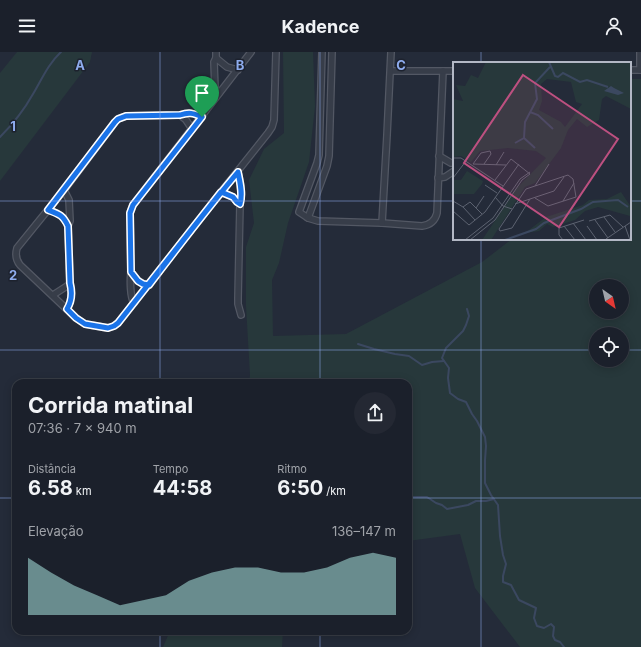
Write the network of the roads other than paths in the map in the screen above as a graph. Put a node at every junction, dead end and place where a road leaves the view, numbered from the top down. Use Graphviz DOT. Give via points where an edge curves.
graph roads {
  1 [pos="251,52"];
  2 [pos="276,52"];
  3 [pos="322,52"];
  4 [pos="332,52"];
  5 [pos="391,52"];
  6 [pos="640,52"];
  7 [pos="216,55"];
  8 [pos="238,70"];
  9 [pos="640,70"];
  10 [pos="391,71"];
  11 [pos="443,71"];
  12 [pos="453,71"];
  13 [pos="219,93"];
  14 [pos="180,115"];
  15 [pos="202,117"];
  16 [pos="192,129"];
  17 [pos="439,156"];
  18 [pos="453,163"];
  19 [pos="238,172"];
  20 [pos="453,172"];
  21 [pos="438,178"];
  22 [pos="64,190"];
  23 [pos="221,192"];
  24 [pos="240,204"];
  25 [pos="48,210"];
  26 [pos="308,218"];
  27 [pos="382,223"];
  28 [pos="68,226"];
  29 [pos="131,272"];
  30 [pos="70,283"];
  31 [pos="149,285"];
  32 [pos="52,295"];
  33 [pos="134,303"];
  34 [pos="67,309"];
  35 [pos="241,315"];
  1 -- 8 [label="street"];
  2 -- 19 [label="street" via="272,128"];
  3 -- 26 [label="street" via="317,163 299,212"];
  4 -- 26 [label="street" via="329,156"];
  5 -- 10 [label="street"];
  6 -- 9 [label="street"];
  7 -- 8 [label="street" via="227,67"];
  7 -- 13 [label="street" via="215,89"];
  8 -- 13 [label="street"];
  10 -- 11 [label="street"];
  10 -- 27 [label="street"];
  11 -- 12 [label="street"];
  11 -- 17 [label="street"];
  13 -- 15 [label="street"];
  14 -- 15 [label="street" via="193,113"];
  14 -- 16 [label="street"];
  14 -- 22 [label="street" via="126,116 118,119"];
  15 -- 16 [label="street"];
  16 -- 29 [label="street" via="133,205 130,213"];
  17 -- 18 [label="street"];
  17 -- 21 [label="street"];
  19 -- 23 [label="street"];
  19 -- 24 [label="street"];
  20 -- 21 [label="street"];
  21 -- 27 [label="street" via="437,213 430,223 422,226"];
  22 -- 25 [label="street"];
  22 -- 28 [label="street" via="69,200"];
  23 -- 24 [label="street" via="233,197"];
  23 -- 31 [label="street"];
  24 -- 35 [label="street" via="238,304"];
  25 -- 28 [label="street" via="60,215"];
  25 -- 32 [label="street" via="18,248 16,259 20,266"];
  26 -- 27 [label="street" via="318,221"];
  28 -- 30 [label="street"];
  29 -- 31 [label="street" via="138,281"];
  29 -- 33 [label="street"];
  30 -- 32 [label="street"];
  30 -- 34 [label="street" via="70,303"];
  31 -- 33 [label="street"];
  32 -- 34 [label="street"];
  33 -- 34 [label="street" via="118,323 108,328 85,324"];
}
